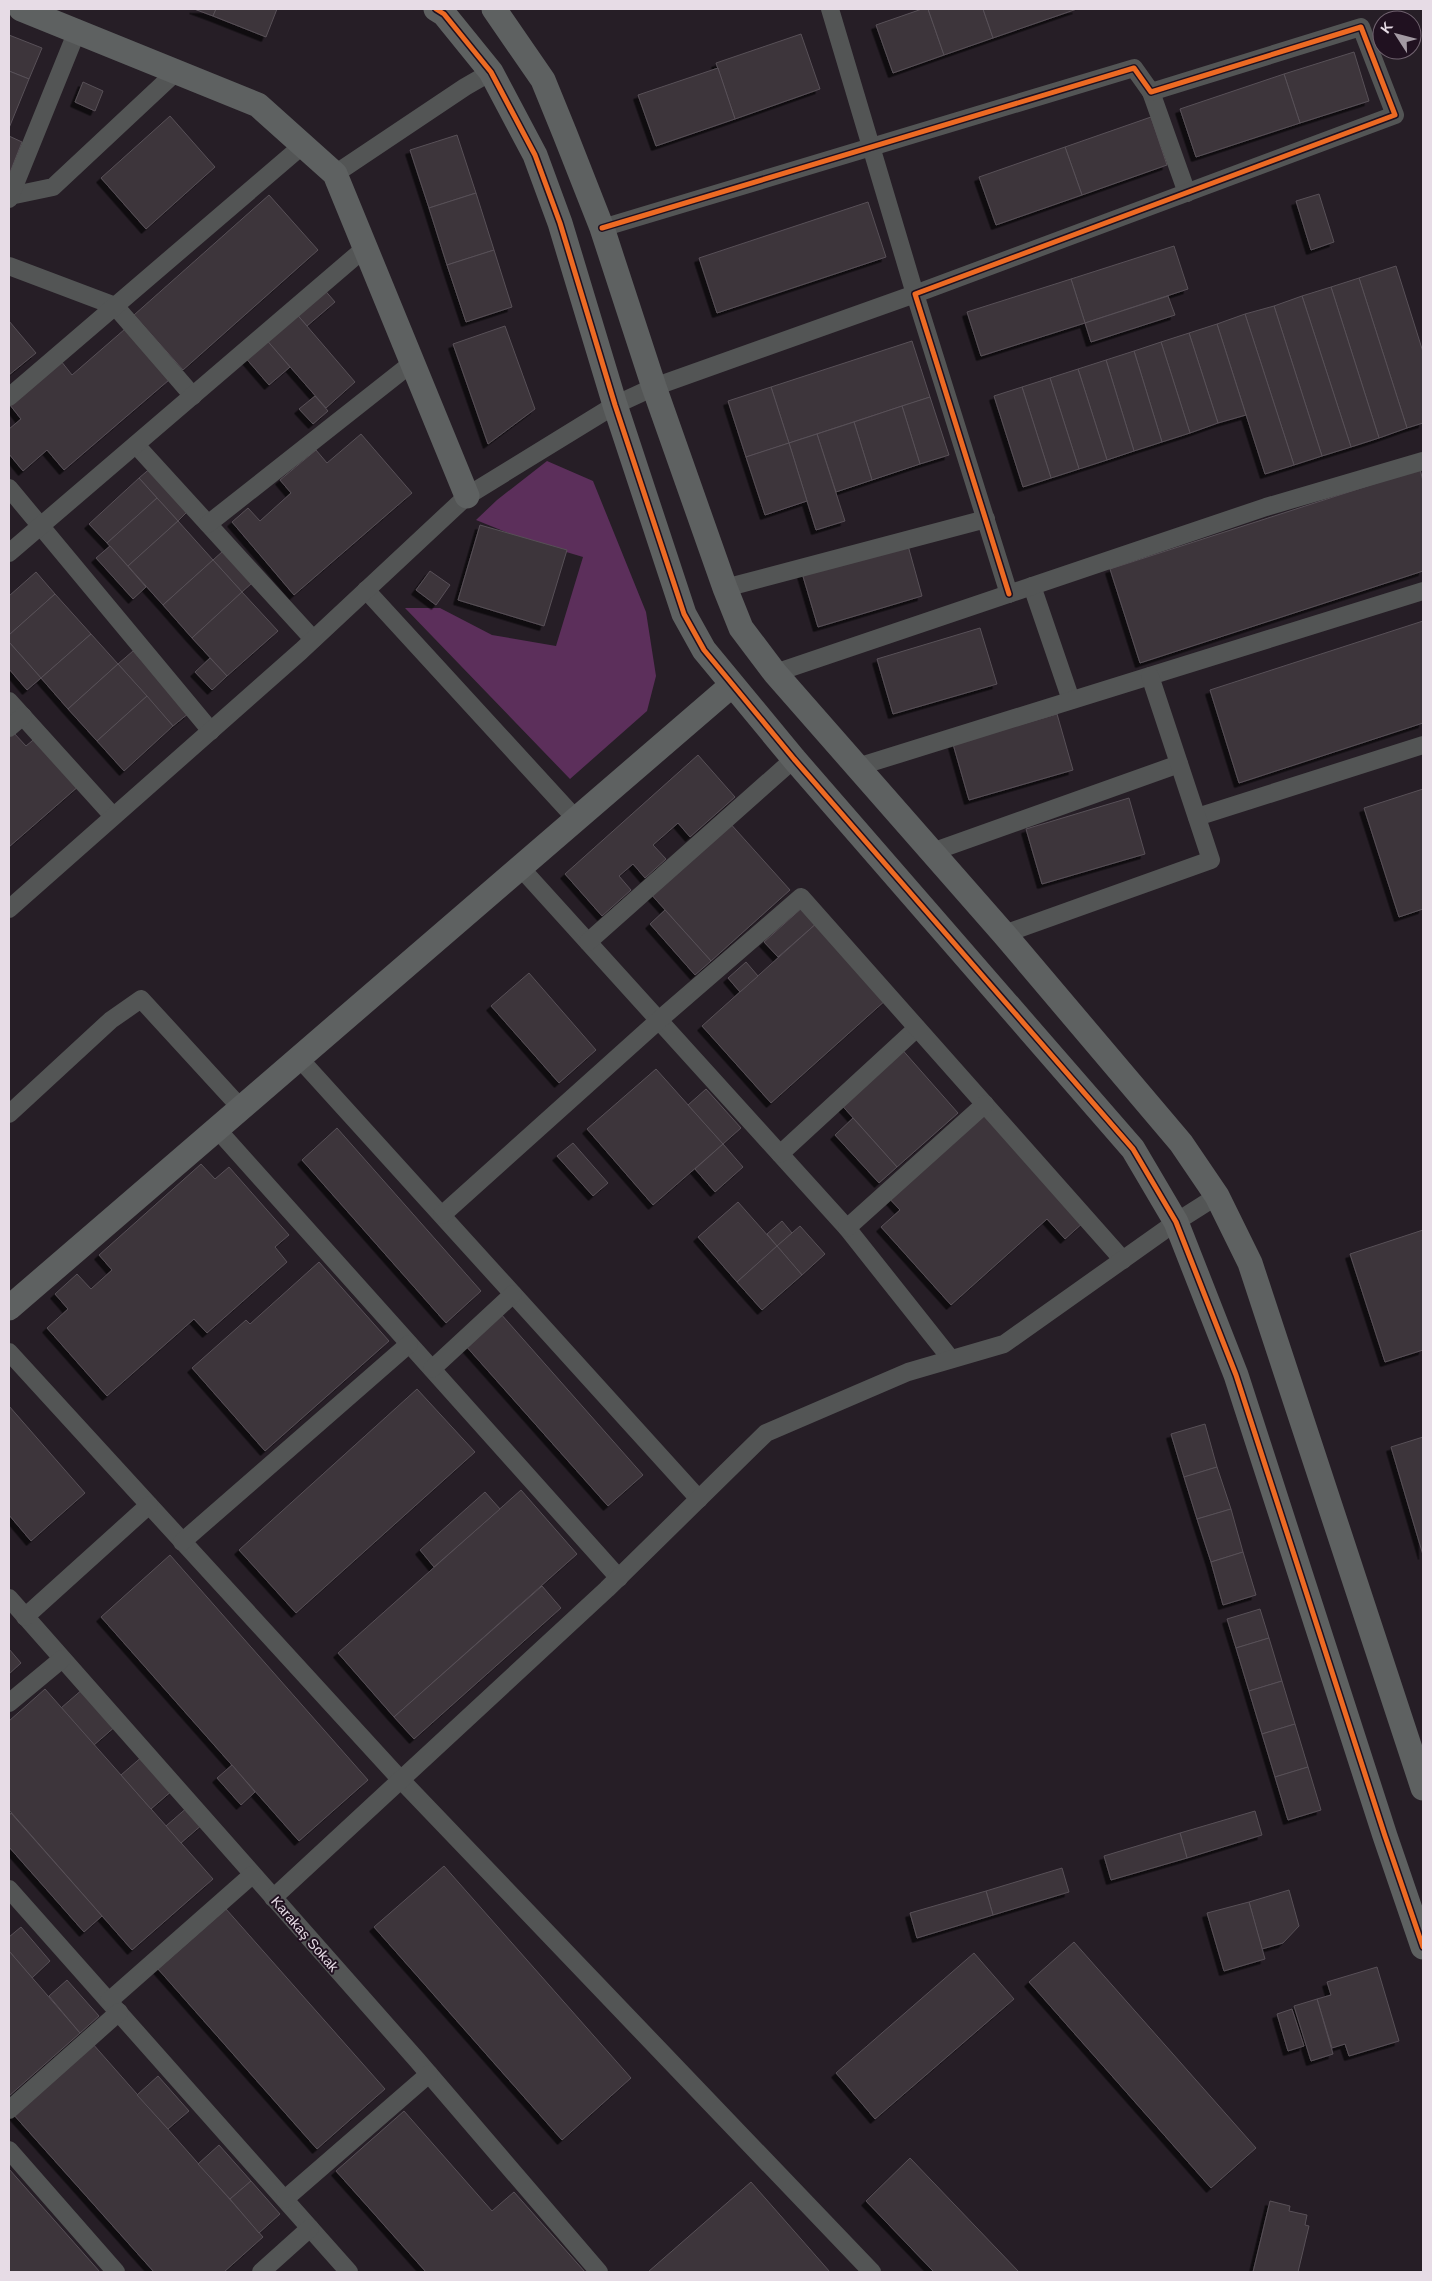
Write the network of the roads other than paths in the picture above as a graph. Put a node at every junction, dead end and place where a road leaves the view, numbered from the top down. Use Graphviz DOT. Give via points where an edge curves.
graph roads {
  1 [pos="21,9"];
  2 [pos="436,9"];
  3 [pos="494,9"];
  4 [pos="830,9"];
  5 [pos="76,31"];
  6 [pos="176,72"];
  7 [pos="491,72"];
  8 [pos="1151,92"];
  9 [pos="303,145"];
  10 [pos="870,148"];
  11 [pos="335,174"];
  12 [pos="1187,193"];
  13 [pos="9,197"];
  14 [pos="602,228"];
  15 [pos="366,248"];
  16 [pos="9,266"];
  17 [pos="915,294"];
  18 [pos="115,306"];
  19 [pos="412,363"];
  20 [pos="654,387"];
  21 [pos="193,396"];
  22 [pos="9,397"];
  23 [pos="614,405"];
  24 [pos="136,445"];
  25 [pos="1423,462"];
  26 [pos="9,488"];
  27 [pos="467,496"];
  28 [pos="986,519"];
  29 [pos="208,524"];
  30 [pos="40,526"];
  31 [pos="9,553"];
  32 [pos="1032,586"];
  33 [pos="725,588"];
  34 [pos="366,590"];
  35 [pos="1423,591"];
  36 [pos="1009,594"];
  37 [pos="313,639"];
  38 [pos="775,673"];
  39 [pos="1150,676"];
  40 [pos="732,685"];
  41 [pos="1071,700"];
  42 [pos="9,701"];
  43 [pos="23,716"];
  44 [pos="9,728"];
  45 [pos="211,731"];
  46 [pos="1423,745"];
  47 [pos="794,759"];
  48 [pos="1179,764"];
  49 [pos="856,767"];
  50 [pos="113,816"];
  51 [pos="1197,817"];
  52 [pos="576,819"];
  53 [pos="932,852"];
  54 [pos="520,867"];
  55 [pos="9,909"];
  56 [pos="1004,934"];
  57 [pos="588,942"];
  58 [pos="659,1020"];
  59 [pos="917,1028"];
  60 [pos="298,1057"];
  61 [pos="985,1104"];
  62 [pos="240,1107"];
  63 [pos="9,1114"];
  64 [pos="216,1128"];
  65 [pos="780,1154"];
  66 [pos="1217,1196"];
  67 [pos="442,1216"];
  68 [pos="1176,1222"];
  69 [pos="847,1228"];
  70 [pos="1123,1260"];
  71 [pos="513,1294"];
  72 [pos="9,1308"];
  73 [pos="409,1344"];
  74 [pos="9,1352"];
  75 [pos="951,1359"];
  76 [pos="432,1369"];
  77 [pos="699,1499"];
  78 [pos="149,1505"];
  79 [pos="182,1542"];
  80 [pos="619,1578"];
  81 [pos="9,1598"];
  82 [pos="26,1617"];
  83 [pos="62,1659"];
  84 [pos="9,1703"];
  85 [pos="400,1780"];
  86 [pos="1423,1788"];
  87 [pos="252,1875"];
  88 [pos="9,1889"];
  89 [pos="273,1898"];
  90 [pos="1423,1947"];
  91 [pos="114,2007"];
  92 [pos="429,2074"];
  93 [pos="9,2110"];
  94 [pos="9,2150"];
  95 [pos="285,2199"];
  96 [pos="310,2228"];
  97 [pos="116,2272"];
  98 [pos="261,2272"];
  99 [pos="349,2272"];
  100 [pos="599,2272"];
  101 [pos="872,2272"];
  1 -- 5 [label="street"];
  2 -- 7 [label="street" via="444,14"];
  3 -- 14 [label="street" via="543,80"];
  4 -- 10 [label="street"];
  5 -- 6 [label="street"];
  5 -- 13 [label="street"];
  6 -- 9 [label="street" via="258,105"];
  6 -- 13 [label="street" via="53,187"];
  7 -- 11 [label="street"];
  7 -- 23 [label="street" via="535,155 560,223"];
  8 -- 10 [label="street" via="1134,68"];
  8 -- 12 [label="street"];
  8 -- 12 [label="street" via="1361,27 1395,115"];
  9 -- 11 [label="street"];
  9 -- 18 [label="street"];
  10 -- 14 [label="street"];
  10 -- 17 [label="street"];
  11 -- 15 [label="street"];
  12 -- 17 [label="street"];
  14 -- 20 [label="street"];
  15 -- 19 [label="street"];
  15 -- 21 [label="street"];
  16 -- 18 [label="street"];
  17 -- 20 [label="street"];
  17 -- 28 [label="street"];
  18 -- 21 [label="street"];
  18 -- 22 [label="street"];
  19 -- 27 [label="street"];
  19 -- 29 [label="street"];
  20 -- 23 [label="street"];
  20 -- 33 [label="street"];
  21 -- 24 [label="street"];
  23 -- 27 [label="street"];
  23 -- 40 [label="street" via="684,614 704,650"];
  24 -- 29 [label="street"];
  24 -- 30 [label="street"];
  25 -- 32 [label="street" via="1266,507"];
  26 -- 30 [label="street"];
  27 -- 34 [label="street"];
  28 -- 33 [label="street"];
  28 -- 36 [label="street"];
  29 -- 37 [label="street"];
  30 -- 31 [label="street"];
  30 -- 45 [label="street"];
  32 -- 36 [label="street"];
  32 -- 41 [label="street"];
  33 -- 38 [label="street" via="741,628"];
  34 -- 37 [label="street"];
  34 -- 52 [label="street"];
  35 -- 39 [label="street"];
  36 -- 38 [label="street"];
  37 -- 45 [label="street"];
  38 -- 49 [label="street"];
  39 -- 41 [label="street"];
  39 -- 48 [label="street"];
  40 -- 47 [label="street"];
  40 -- 52 [label="street"];
  41 -- 49 [label="street"];
  42 -- 43 [label="street"];
  43 -- 44 [label="street"];
  43 -- 50 [label="street"];
  45 -- 50 [label="street"];
  46 -- 51 [label="street"];
  47 -- 57 [label="street"];
  47 -- 68 [label="street" via="1132,1149"];
  48 -- 51 [label="street"];
  48 -- 53 [label="street"];
  49 -- 53 [label="street"];
  50 -- 55 [label="street"];
  51 -- 56 [label="street" via="1211,860"];
  52 -- 54 [label="street"];
  53 -- 56 [label="street"];
  54 -- 57 [label="street"];
  54 -- 60 [label="street"];
  56 -- 66 [label="street" via="1181,1143"];
  57 -- 58 [label="street"];
  58 -- 59 [label="street" via="801,897"];
  58 -- 65 [label="street"];
  58 -- 67 [label="street"];
  59 -- 61 [label="street"];
  59 -- 65 [label="street"];
  60 -- 62 [label="street"];
  60 -- 67 [label="street"];
  61 -- 69 [label="street"];
  61 -- 70 [label="street"];
  62 -- 63 [label="street" via="141,999 111,1020"];
  62 -- 64 [label="street"];
  64 -- 72 [label="street"];
  64 -- 73 [label="street"];
  65 -- 69 [label="street"];
  66 -- 68 [label="street"];
  66 -- 86 [label="street" via="1250,1263"];
  67 -- 71 [label="street"];
  68 -- 70 [label="street"];
  68 -- 90 [label="street" via="1236,1375"];
  69 -- 75 [label="street"];
  70 -- 75 [label="street" via="1004,1344"];
  71 -- 76 [label="street"];
  71 -- 77 [label="street"];
  73 -- 76 [label="street"];
  73 -- 79 [label="street"];
  74 -- 78 [label="street"];
  75 -- 77 [label="street" via="908,1372 766,1433"];
  76 -- 80 [label="street"];
  77 -- 80 [label="street"];
  78 -- 79 [label="street"];
  78 -- 82 [label="street"];
  79 -- 85 [label="street"];
  80 -- 85 [label="street"];
  81 -- 82 [label="street, Karakaş Sokak"];
  82 -- 83 [label="street, Karakaş Sokak"];
  83 -- 84 [label="street"];
  83 -- 87 [label="street, Karakaş Sokak"];
  85 -- 89 [label="street"];
  85 -- 101 [label="street"];
  87 -- 89 [label="street, Karakaş Sokak"];
  87 -- 91 [label="street"];
  88 -- 91 [label="street"];
  89 -- 92 [label="street, Karakaş Sokak"];
  91 -- 93 [label="street"];
  91 -- 95 [label="street"];
  92 -- 95 [label="street"];
  92 -- 100 [label="street, Karakaş Sokak"];
  94 -- 97 [label="street"];
  95 -- 96 [label="street"];
  96 -- 98 [label="street"];
  96 -- 99 [label="street"];
}
